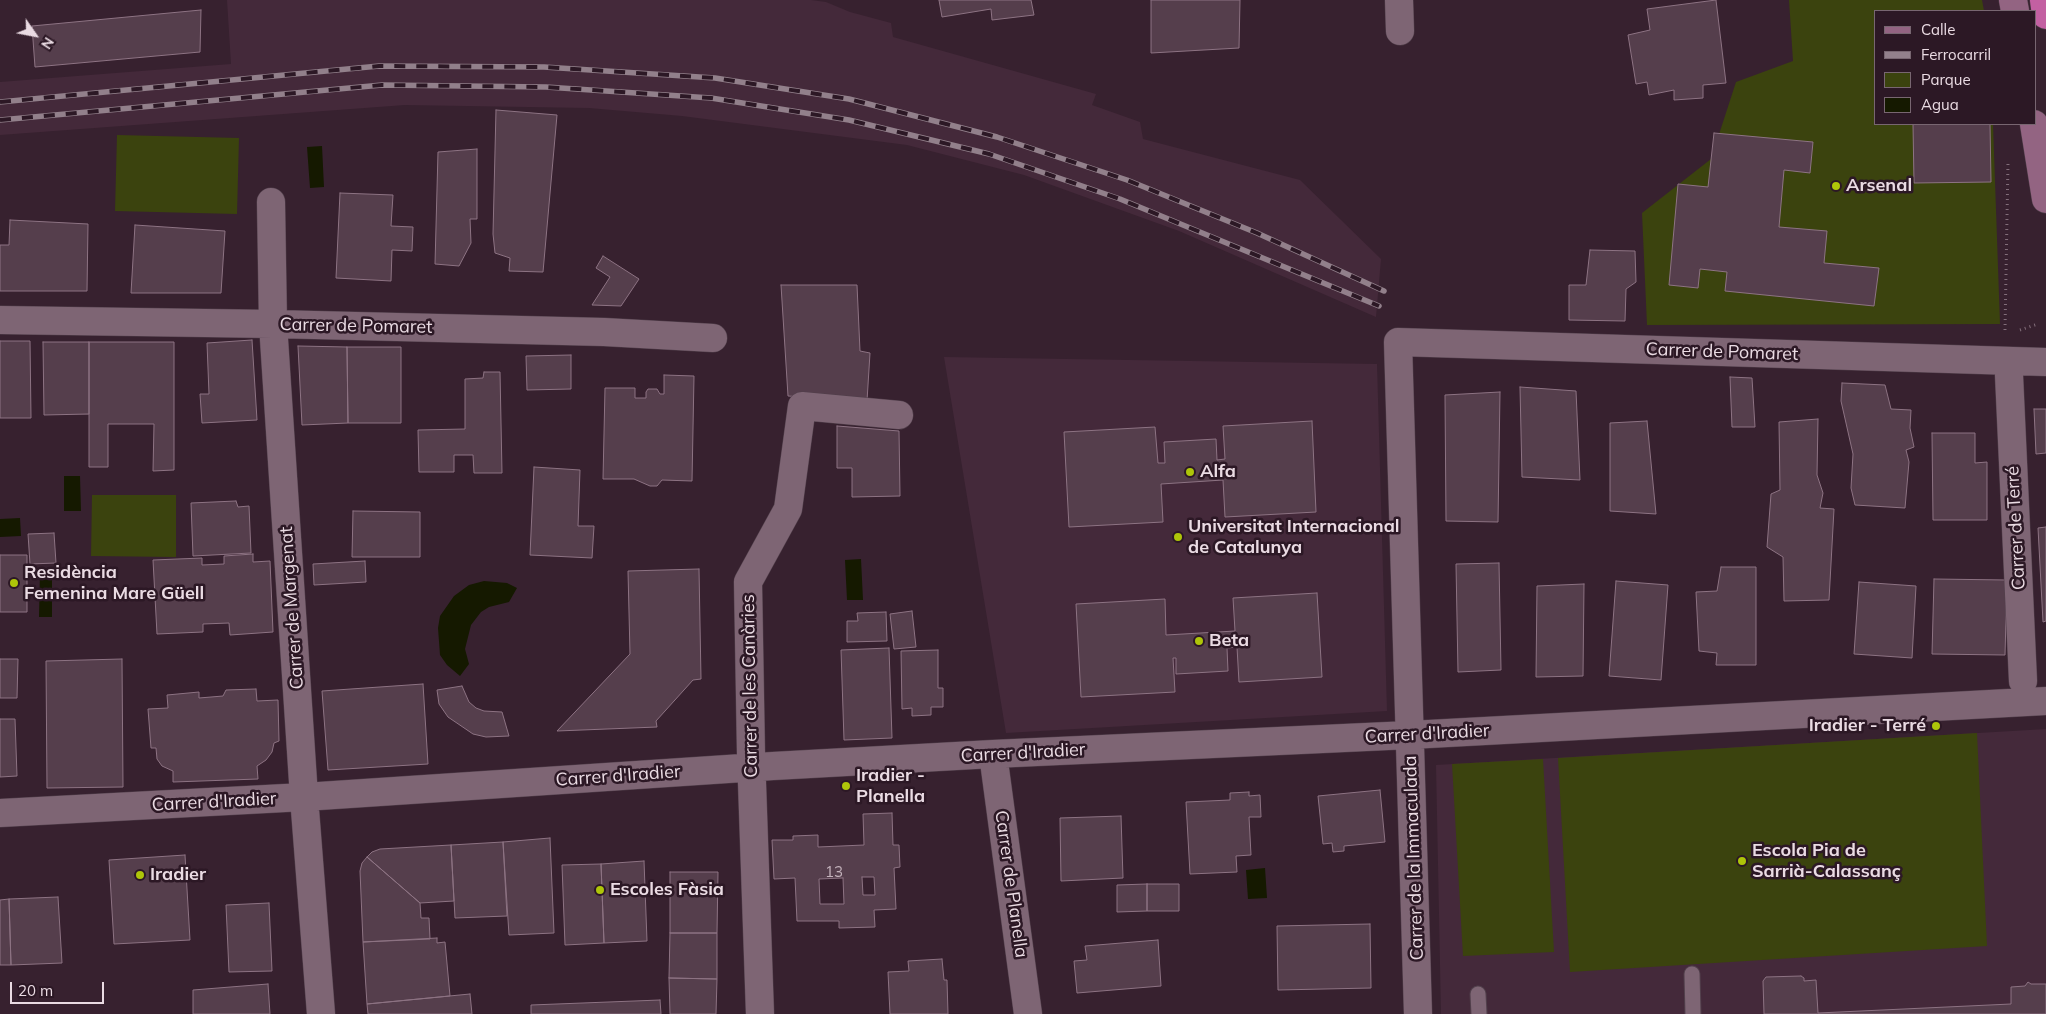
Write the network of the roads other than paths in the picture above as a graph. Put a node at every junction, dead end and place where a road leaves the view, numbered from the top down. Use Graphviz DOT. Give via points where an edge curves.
graph roads {
  1 [pos="1399,0"];
  2 [pos="2044,0"];
  3 [pos="2046,15"];
  4 [pos="1400,31"];
  5 [pos="2034,125"];
  6 [pos="2046,199"];
  7 [pos="271,202"];
  8 [pos="0,320"];
  9 [pos="273,324"];
  10 [pos="713,338"];
  11 [pos="1398,342"];
  12 [pos="2046,362"];
  13 [pos="2009,375"];
  14 [pos="899,415"];
  15 [pos="2023,681"];
  16 [pos="2046,701"];
  17 [pos="1410,735"];
  18 [pos="993,754"];
  19 [pos="752,767"];
  20 [pos="304,797"];
  21 [pos="0,813"];
  22 [pos="1692,974"];
  23 [pos="1478,994"];
  24 [pos="321,1014"];
  25 [pos="760,1014"];
  26 [pos="1028,1014"];
  27 [pos="1418,1014"];
  28 [pos="1479,1014"];
  29 [pos="1693,1014"];
  1 -- 4 [label="street"];
  2 -- 3 [label="highway"];
  5 -- 6 [label="street"];
  7 -- 9 [label="street, Carrer de Margenat"];
  8 -- 9 [label="street, Carrer de Pomaret"];
  9 -- 10 [label="street, Carrer de Pomaret" via="604,332"];
  9 -- 20 [label="street, Carrer de Margenat"];
  11 -- 12 [label="street, Carrer de Pomaret"];
  11 -- 17 [label="street, Carrer de la Immaculada"];
  13 -- 15 [label="street, Carrer de Terré"];
  14 -- 19 [label="street, Carrer de les Canàries" via="802,406 788,509 748,582"];
  16 -- 17 [label="street, Carrer d'Iradier"];
  17 -- 18 [label="street, Carrer d'Iradier"];
  17 -- 27 [label="street, Carrer de la Immaculada"];
  18 -- 19 [label="street, Carrer d'Iradier"];
  18 -- 26 [label="street, Carrer de Planella"];
  19 -- 20 [label="street, Carrer d'Iradier"];
  19 -- 25 [label="street, Carrer de les Canàries"];
  20 -- 21 [label="street, Carrer d'Iradier"];
  20 -- 24 [label="street, Carrer de Margenat"];
  22 -- 29 [label="lane"];
  23 -- 28 [label="lane"];
}
